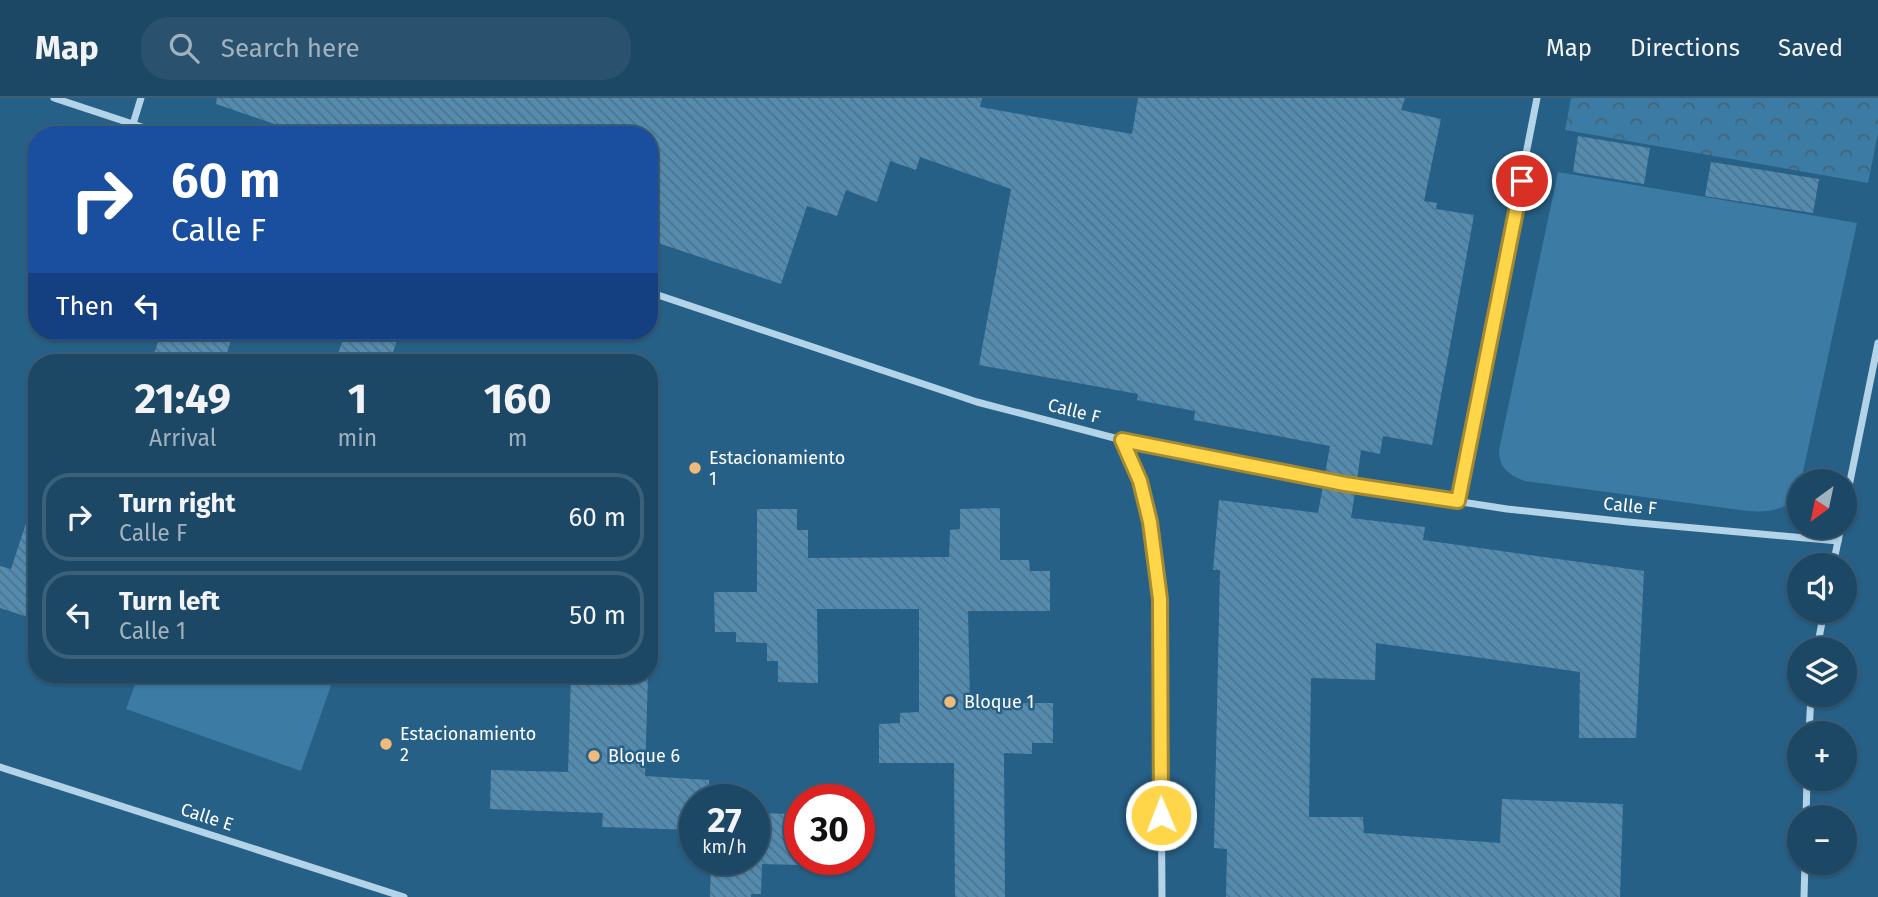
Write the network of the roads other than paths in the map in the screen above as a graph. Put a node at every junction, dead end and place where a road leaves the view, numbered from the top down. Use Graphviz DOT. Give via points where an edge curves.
graph roads {
  1 [pos="54,98"];
  2 [pos="141,98"];
  3 [pos="1537,98"];
  4 [pos="133,124"];
  5 [pos="139,126"];
  6 [pos="658,295"];
  7 [pos="1878,343"];
  8 [pos="1122,440"];
  9 [pos="1852,469"];
  10 [pos="1458,501"];
  11 [pos="1838,541"];
  12 [pos="1836,553"];
  13 [pos="0,767"];
  14 [pos="1805,875"];
  15 [pos="404,897"];
  16 [pos="1162,897"];
  17 [pos="1804,897"];
  1 -- 4 [label="street"];
  2 -- 4 [label="street"];
  3 -- 10 [label="street"];
  4 -- 5 [label="street"];
  6 -- 8 [label="street, Calle F" via="977,402"];
  7 -- 9 [label="street"];
  8 -- 10 [label="street, Calle F"];
  8 -- 16 [label="street" via="1140,481 1150,522 1160,599"];
  10 -- 11 [label="street, Calle F" via="1614,521"];
  11 -- 12 [label="street"];
  13 -- 15 [label="street, Calle E"];
  14 -- 17 [label="street"];
}
